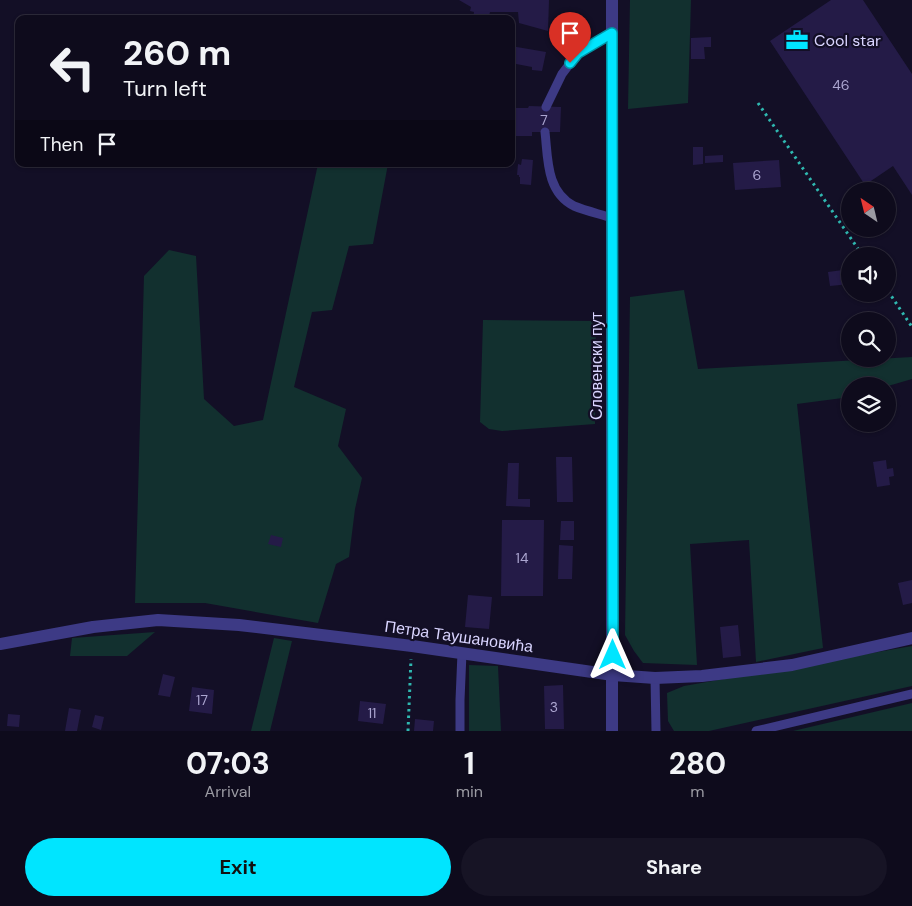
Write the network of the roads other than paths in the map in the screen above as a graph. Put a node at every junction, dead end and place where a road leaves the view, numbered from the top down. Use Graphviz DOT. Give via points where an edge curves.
graph roads {
  1 [pos="612,0"];
  2 [pos="612,33"];
  3 [pos="546,107"];
  4 [pos="545,132"];
  5 [pos="612,218"];
  6 [pos="912,638"];
  7 [pos="0,644"];
  8 [pos="462,653"];
  9 [pos="613,674"];
  10 [pos="655,678"];
  11 [pos="912,694"];
  12 [pos="460,731"];
  13 [pos="612,731"];
  14 [pos="656,731"];
  15 [pos="756,731"];
  1 -- 2 [label="street, Словенски пут"];
  2 -- 3 [label="lane" via="578,53 562,74"];
  2 -- 5 [label="street, Словенски пут"];
  4 -- 5 [label="lane" via="549,174 560,195 573,206"];
  5 -- 9 [label="street, Словенски пут"];
  6 -- 10 [label="street, Петра Таушановића" via="792,664 702,676"];
  7 -- 8 [label="street, Петра Таушановића" via="93,627 158,620 239,625"];
  8 -- 9 [label="street, Петра Таушановића"];
  8 -- 12 [label="lane"];
  9 -- 10 [label="street, Петра Таушановића"];
  9 -- 13 [label="street, Словенски пут"];
  10 -- 14 [label="lane"];
  11 -- 15 [label="lane"];
}
